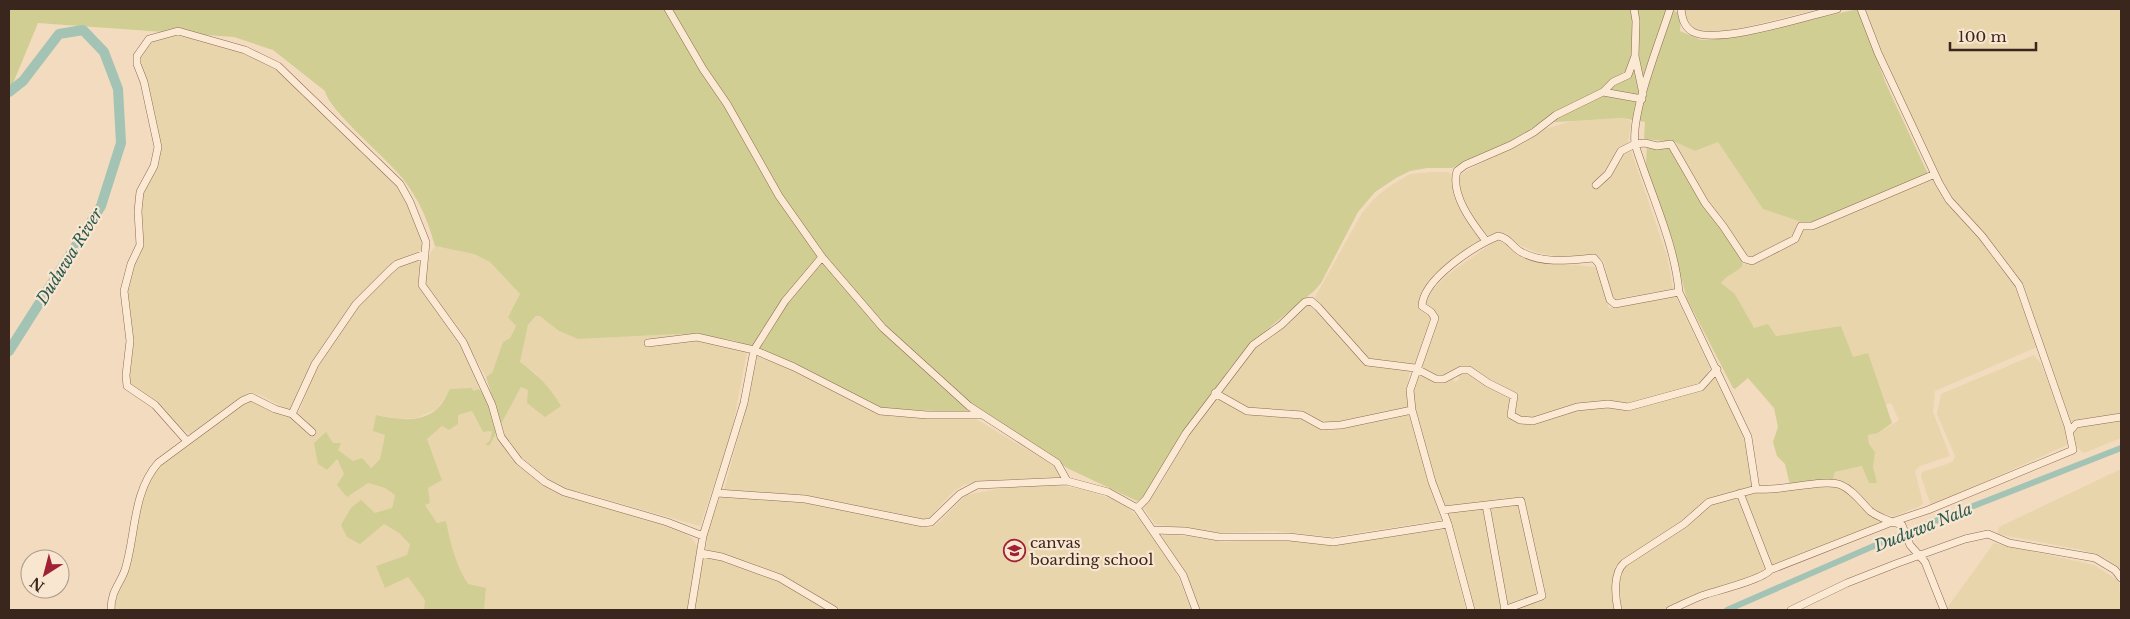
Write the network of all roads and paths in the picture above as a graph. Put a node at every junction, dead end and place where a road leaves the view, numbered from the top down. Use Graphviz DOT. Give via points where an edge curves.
graph roads {
  1 [pos="668,9"];
  2 [pos="1634,9"];
  3 [pos="1670,9"];
  4 [pos="1681,9"];
  5 [pos="1837,9"];
  6 [pos="1861,9"];
  7 [pos="1635,56"];
  8 [pos="1603,92"];
  9 [pos="1642,96"];
  10 [pos="1635,144"];
  11 [pos="1935,174"];
  12 [pos="1596,185"];
  13 [pos="1486,241"];
  14 [pos="425,254"];
  15 [pos="822,257"];
  16 [pos="1679,292"];
  17 [pos="648,343"];
  18 [pos="754,350"];
  19 [pos="1415,368"];
  20 [pos="1716,369"];
  21 [pos="1215,393"];
  22 [pos="1412,410"];
  23 [pos="292,414"];
  24 [pos="981,415"];
  25 [pos="2121,417"];
  26 [pos="2070,431"];
  27 [pos="312,432"];
  28 [pos="186,440"];
  29 [pos="1067,481"];
  30 [pos="1756,489"];
  31 [pos="1740,493"];
  32 [pos="717,494"];
  33 [pos="1486,505"];
  34 [pos="1138,508"];
  35 [pos="1443,510"];
  36 [pos="1892,522"];
  37 [pos="1448,524"];
  38 [pos="1154,530"];
  39 [pos="703,536"];
  40 [pos="700,553"];
  41 [pos="1921,555"];
  42 [pos="1770,570"];
  43 [pos="2121,578"];
  44 [pos="111,610"];
  45 [pos="691,610"];
  46 [pos="834,610"];
  47 [pos="1196,610"];
  48 [pos="1471,610"];
  49 [pos="1504,610"];
  50 [pos="1618,610"];
  51 [pos="1670,610"];
  52 [pos="1791,610"];
  53 [pos="1944,610"];
  1 -- 15 [label="street" via="779,196"];
  2 -- 7 [label="street"];
  3 -- 9 [label="street"];
  4 -- 5 [label="street" via="1684,23 1690,30 1709,36"];
  6 -- 11 [label="street"];
  7 -- 8 [label="street" via="1628,74"];
  7 -- 9 [label="street"];
  8 -- 9 [label="street"];
  8 -- 13 [label="street" via="1556,115 1511,145 1457,171 1462,204"];
  9 -- 10 [label="street"];
  10 -- 11 [label="street" via="1673,146 1705,203 1745,259 1752,261 1794,239 1801,226 1812,226"];
  10 -- 12 [label="street" via="1621,151 1608,174"];
  10 -- 16 [label="street" via="1670,244"];
  11 -- 26 [label="street" via="1949,200 1982,236 2019,286"];
  13 -- 16 [label="street" via="1503,237 1520,252 1544,260 1594,258 1614,304"];
  13 -- 19 [label="street" via="1466,254 1424,293 1422,306 1435,318"];
  14 -- 23 [label="street" via="397,264 356,304 315,364"];
  14 -- 28 [label="street" via="426,242 400,184 278,66 245,50 178,31 149,39 138,56 137,64 158,148 154,166 140,192 140,245 124,291 130,341 127,386 155,405"];
  14 -- 39 [label="street" via="422,285 463,342 492,405 501,437 519,461 545,482 564,492"];
  15 -- 18 [label="street" via="785,301"];
  15 -- 24 [label="street" via="883,328"];
  16 -- 20 [label="street"];
  17 -- 18 [label="street" via="697,337"];
  18 -- 24 [label="street" via="880,411 927,416"];
  18 -- 32 [label="street" via="744,402"];
  19 -- 20 [label="street" via="1436,379 1470,370 1514,396 1510,415 1527,421 1577,407 1608,404 1628,407 1687,392 1701,387"];
  19 -- 21 [label="street" via="1366,362 1311,301 1253,345"];
  19 -- 22 [label="street" via="1410,390"];
  20 -- 30 [label="street" via="1748,437"];
  21 -- 22 [label="street" via="1247,411 1302,415 1322,426"];
  21 -- 34 [label="street"];
  22 -- 35 [label="street"];
  23 -- 27 [label="street"];
  23 -- 28 [label="street" via="251,397"];
  24 -- 29 [label="street" via="1057,463"];
  25 -- 26 [label="street" via="2076,424"];
  26 -- 36 [label="street" via="2073,450"];
  28 -- 44 [label="street" via="147,476 136,510 124,572 112,593"];
  29 -- 32 [label="street" via="977,485 960,494 931,522 924,523 805,499"];
  29 -- 34 [label="street" via="1108,492"];
  30 -- 31 [label="street"];
  30 -- 36 [label="street" via="1777,490 1824,483 1841,485 1872,513"];
  31 -- 42 [label="street"];
  31 -- 50 [label="street" via="1709,502 1684,524 1620,566 1616,590"];
  32 -- 39 [label="street"];
  33 -- 35 [label="street"];
  33 -- 49 [label="street"];
  33 -- 49 [label="street" via="1521,500 1542,596"];
  34 -- 38 [label="street"];
  35 -- 37 [label="street"];
  36 -- 41 [label="street" via="1902,525 1910,545"];
  36 -- 42 [label="street"];
  37 -- 38 [label="street" via="1332,542 1289,537 1219,537"];
  37 -- 48 [label="street"];
  38 -- 47 [label="street" via="1183,575"];
  39 -- 40 [label="street"];
  40 -- 45 [label="street"];
  40 -- 46 [label="street" via="722,557 780,578"];
  41 -- 43 [label="street" via="1988,534 2009,543 2096,558"];
  41 -- 52 [label="street" via="1847,583"];
  41 -- 53 [label="street"];
  42 -- 51 [label="street" via="1766,575"];
}
